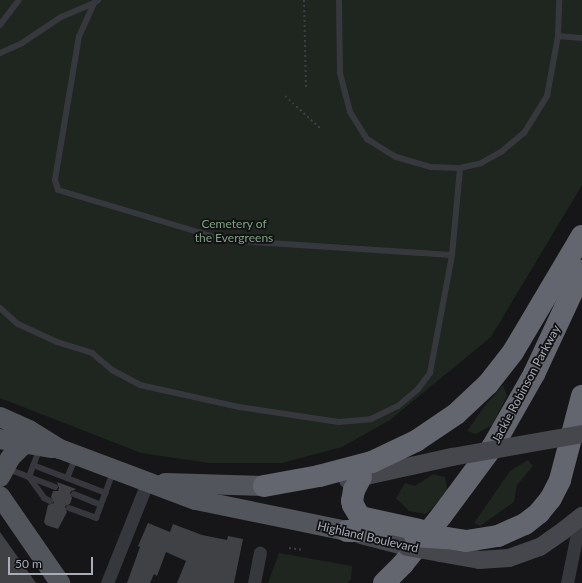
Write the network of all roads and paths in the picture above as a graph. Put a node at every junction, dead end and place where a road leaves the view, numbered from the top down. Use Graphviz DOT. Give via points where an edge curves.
graph roads {
  1 [pos="19,0"];
  2 [pos="304,0"];
  3 [pos="339,0"];
  4 [pos="559,0"];
  5 [pos="96,2"];
  6 [pos="0,25"];
  7 [pos="558,36"];
  8 [pos="582,38"];
  9 [pos="0,53"];
  10 [pos="306,88"];
  11 [pos="285,96"];
  12 [pos="322,130"];
  13 [pos="460,168"];
  14 [pos="582,236"];
  15 [pos="452,255"];
  16 [pos="582,271"];
  17 [pos="582,300"];
  18 [pos="0,308"];
  19 [pos="582,396"];
  20 [pos="0,417"];
  21 [pos="582,434"];
  22 [pos="0,439"];
  23 [pos="50,449"];
  24 [pos="33,465"];
  25 [pos="114,470"];
  26 [pos="2,472"];
  27 [pos="29,477"];
  28 [pos="361,477"];
  29 [pos="67,478"];
  30 [pos="146,483"];
  31 [pos="264,486"];
  32 [pos="55,487"];
  33 [pos="106,493"];
  34 [pos="74,494"];
  35 [pos="0,496"];
  36 [pos="50,501"];
  37 [pos="101,505"];
  38 [pos="69,508"];
  39 [pos="582,511"];
  40 [pos="582,516"];
  41 [pos="347,531"];
  42 [pos="384,532"];
  43 [pos="574,538"];
  44 [pos="459,546"];
  45 [pos="289,548"];
  46 [pos="304,550"];
  47 [pos="260,553"];
  48 [pos="60,583"];
  49 [pos="107,583"];
  50 [pos="254,583"];
  51 [pos="384,583"];
  52 [pos="402,583"];
  53 [pos="567,583"];
  1 -- 6 [label="lane"];
  2 -- 10 [label="path"];
  3 -- 13 [label="lane" via="340,73 350,112 367,139 396,157 431,167"];
  4 -- 7 [label="lane"];
  5 -- 9 [label="lane" via="61,17 22,43"];
  5 -- 15 [label="lane" via="79,36 55,180 58,190 225,240"];
  7 -- 8 [label="lane"];
  7 -- 13 [label="lane" via="547,96 524,133 501,152 481,163"];
  11 -- 12 [label="path"];
  13 -- 15 [label="lane"];
  14 -- 31 [label="highway" via="513,352 488,384 456,414 416,441 372,462 333,473"];
  15 -- 18 [label="lane" via="430,373 418,389 398,406 371,419 339,422 239,407 140,385 112,370 92,353 57,342 18,324"];
  16 -- 51 [label="highway, Jackie Robinson Parkway" via="534,374 493,446 442,515 403,564"];
  17 -- 52 [label="highway, Jackie Robinson Parkway" via="542,385 506,447 457,518"];
  19 -- 44 [label="highway" via="564,471 546,505 517,529"];
  20 -- 23 [label="main road, Highland Boulevard" via="29,430"];
  21 -- 28 [label="main road, Highland Boulevard, bridge" via="452,457"];
  22 -- 23 [label="main road, Highland Boulevard"];
  23 -- 24 [label="lane"];
  23 -- 25 [label="main road, Highland Boulevard"];
  23 -- 26 [label="main road" via="10,458"];
  23 -- 29 [label="lane"];
  24 -- 27 [label="lane"];
  24 -- 29 [label="lane"];
  25 -- 30 [label="main road, Highland Boulevard"];
  25 -- 33 [label="lane"];
  26 -- 27 [label="lane"];
  27 -- 32 [label="lane"];
  27 -- 36 [label="lane" via="44,498"];
  28 -- 31 [label="main road, Highland Boulevard" via="318,485"];
  28 -- 42 [label="highway" via="352,494 352,505 364,519"];
  29 -- 33 [label="lane"];
  30 -- 31 [label="main road, Highland Boulevard"];
  30 -- 41 [label="main road, Highland Boulevard" via="196,500"];
  30 -- 49 [label="street"];
  33 -- 37 [label="lane"];
  34 -- 37 [label="lane"];
  35 -- 48 [label="main road"];
  37 -- 38 [label="lane" via="96,518"];
  39 -- 43 [label="street"];
  40 -- 43 [label="main road, bridge"];
  41 -- 42 [label="highway"];
  42 -- 44 [label="highway, bridge"];
  43 -- 44 [label="main road" via="518,556 488,560"];
  43 -- 53 [label="street"];
  45 -- 46 [label="path"];
  47 -- 50 [label="street"];
}
